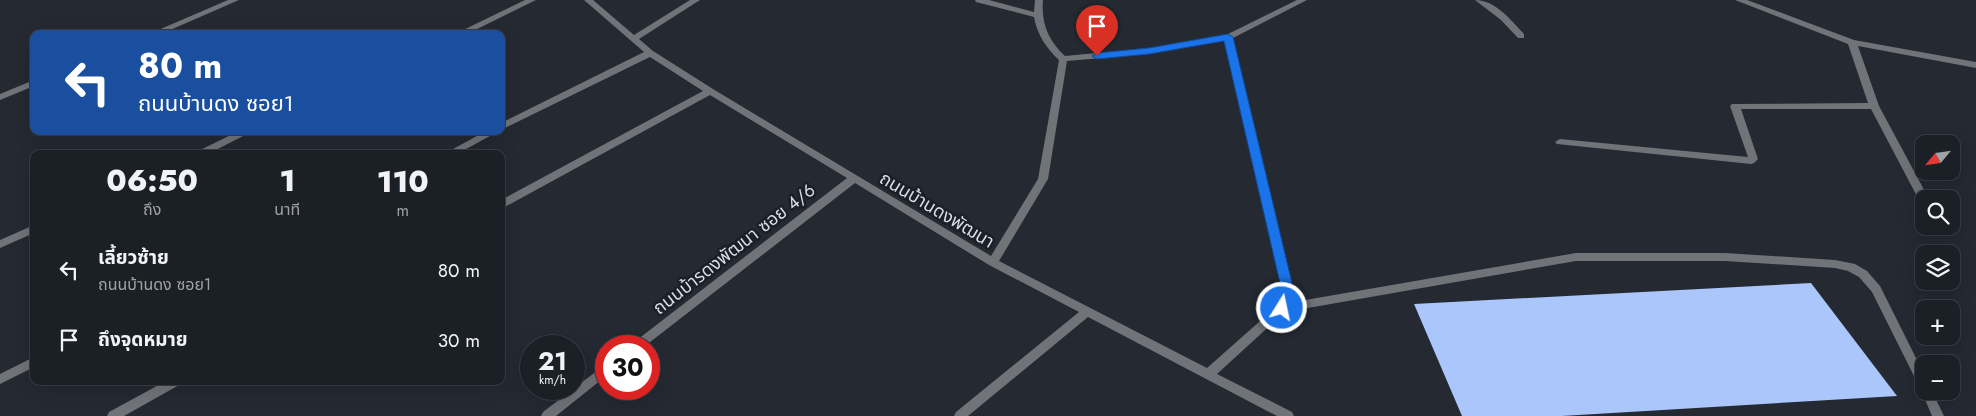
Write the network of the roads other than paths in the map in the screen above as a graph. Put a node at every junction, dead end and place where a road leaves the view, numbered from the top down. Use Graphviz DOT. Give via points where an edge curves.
graph roads {
  1 [pos="235,0"];
  2 [pos="532,0"];
  3 [pos="588,0"];
  4 [pos="696,0"];
  5 [pos="979,0"];
  6 [pos="1039,0"];
  7 [pos="1302,0"];
  8 [pos="1480,0"];
  9 [pos="1739,0"];
  10 [pos="1036,15"];
  11 [pos="164,30"];
  12 [pos="468,30"];
  13 [pos="1521,36"];
  14 [pos="1228,37"];
  15 [pos="633,39"];
  16 [pos="1852,42"];
  17 [pos="650,53"];
  18 [pos="1063,59"];
  19 [pos="1972,65"];
  20 [pos="1976,76"];
  21 [pos="30,86"];
  22 [pos="710,91"];
  23 [pos="0,98"];
  24 [pos="1874,106"];
  25 [pos="505,125"];
  26 [pos="239,135"];
  27 [pos="486,135"];
  28 [pos="1560,142"];
  29 [pos="208,150"];
  30 [pos="457,150"];
  31 [pos="853,178"];
  32 [pos="1919,190"];
  33 [pos="505,203"];
  34 [pos="30,231"];
  35 [pos="0,244"];
  36 [pos="993,262"];
  37 [pos="1282,308"];
  38 [pos="1086,312"];
  39 [pos="651,335"];
  40 [pos="30,364"];
  41 [pos="1915,368"];
  42 [pos="1209,374"];
  43 [pos="0,379"];
  44 [pos="595,379"];
  45 [pos="170,385"];
  46 [pos="1930,400"];
  47 [pos="1270,412"];
  48 [pos="113,416"];
  49 [pos="547,416"];
  50 [pos="960,416"];
  51 [pos="1288,416"];
  52 [pos="1938,416"];
  1 -- 11 [label="street"];
  2 -- 12 [label="street"];
  3 -- 15 [label="street, ถนนบ้านดงพัฒนา"];
  4 -- 15 [label="street"];
  5 -- 10 [label="street"];
  6 -- 10 [label="street"];
  7 -- 14 [label="street"];
  8 -- 13 [label="street"];
  9 -- 16 [label="street"];
  10 -- 18 [label="street" via="1052,50"];
  14 -- 18 [label="street" via="1149,51"];
  14 -- 37 [label="street" via="1286,283"];
  15 -- 17 [label="street, ถนนบ้านดงพัฒนา"];
  16 -- 19 [label="street"];
  16 -- 24 [label="street"];
  17 -- 22 [label="street, ถนนบ้านดงพัฒนา"];
  17 -- 25 [label="street"];
  18 -- 36 [label="street" via="1043,180"];
  19 -- 20 [label="street"];
  21 -- 23 [label="street"];
  22 -- 31 [label="street, ถนนบ้านดงพัฒนา"];
  22 -- 33 [label="street"];
  24 -- 28 [label="street" via="1735,106 1751,161"];
  24 -- 32 [label="street"];
  26 -- 29 [label="street"];
  27 -- 30 [label="street"];
  31 -- 36 [label="street, ถนนบ้านดงพัฒนา"];
  31 -- 39 [label="street, ถนนบ้ารดงพัฒนา ซอย 4/6"];
  34 -- 35 [label="street"];
  36 -- 38 [label="street, ถนนบ้านดงพัฒนา"];
  37 -- 41 [label="street" via="1576,257 1725,257 1835,264 1851,266 1864,274 1876,290"];
  37 -- 42 [label="street"];
  38 -- 42 [label="street, ถนนบ้านดงพัฒนา"];
  38 -- 50 [label="street"];
  40 -- 43 [label="street"];
  42 -- 47 [label="street, ถนนบ้านดงพัฒนา"];
  44 -- 49 [label="street"];
  45 -- 48 [label="street"];
  46 -- 52 [label="street"];
  47 -- 51 [label="street, ถนนบ้านดงพัฒนา"];
}
